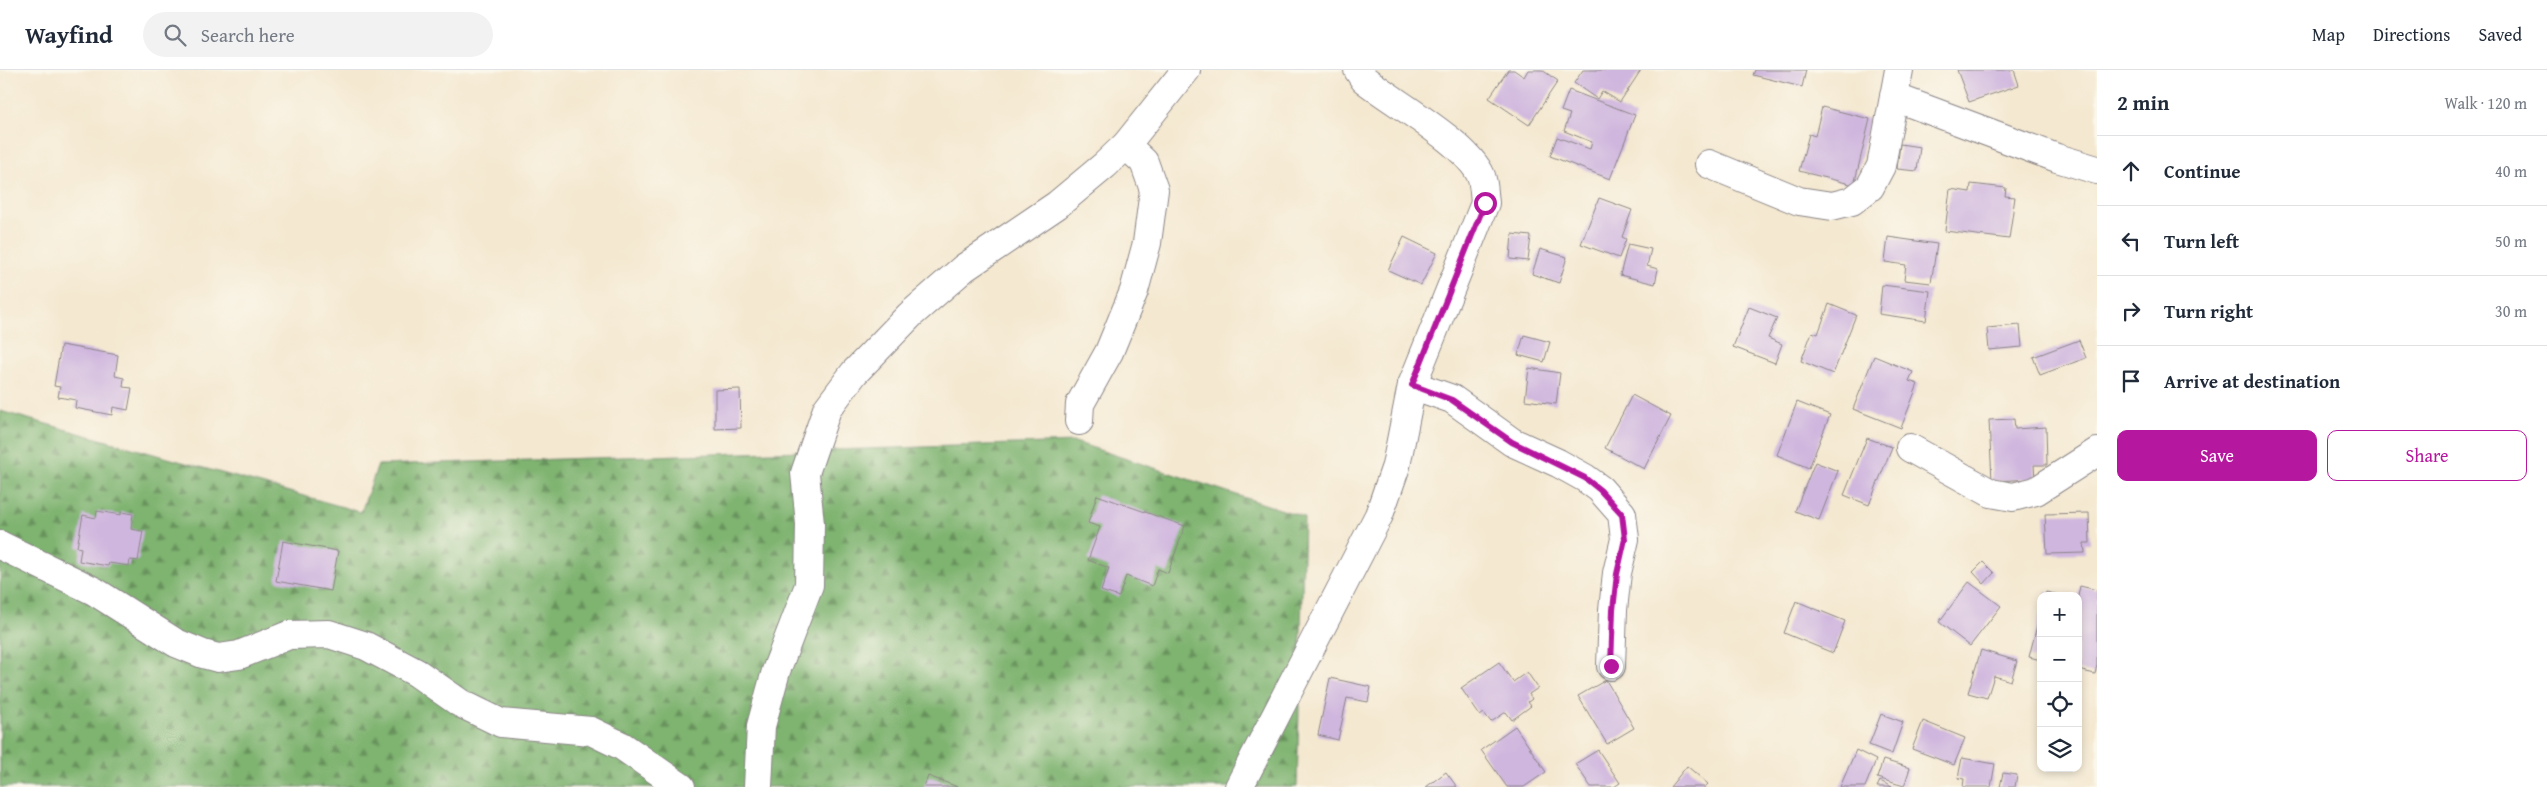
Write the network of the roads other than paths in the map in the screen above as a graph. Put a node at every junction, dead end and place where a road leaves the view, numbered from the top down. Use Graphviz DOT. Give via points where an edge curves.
graph roads {
  1 [pos="1186,70"];
  2 [pos="1358,70"];
  3 [pos="1898,70"];
  4 [pos="1894,97"];
  5 [pos="1126,145"];
  6 [pos="1709,164"];
  7 [pos="2097,170"];
  8 [pos="1412,385"];
  9 [pos="1079,421"];
  10 [pos="1910,448"];
  11 [pos="2097,452"];
  12 [pos="0,545"];
  13 [pos="1611,666"];
  14 [pos="682,787"];
  15 [pos="758,787"];
  16 [pos="1239,787"];
  1 -- 5 [label="street"];
  2 -- 8 [label="street" via="1364,79 1390,99 1439,132 1469,159 1482,177 1485,203"];
  3 -- 4 [label="street"];
  4 -- 6 [label="street" via="1881,166 1870,187 1852,201 1832,206 1799,200"];
  4 -- 7 [label="street"];
  5 -- 9 [label="street" via="1144,162 1154,190 1147,243 1134,291 1109,352 1080,404"];
  5 -- 15 [label="street" via="1057,205 964,268 917,309 854,373 827,409 805,473 810,524 809,585 776,671 761,726"];
  8 -- 13 [label="street" via="1452,400 1512,442 1585,478 1622,514 1625,539 1613,610"];
  8 -- 16 [label="street" via="1396,466 1379,515"];
  10 -- 11 [label="street" via="1991,494 2013,497 2036,491"];
  12 -- 14 [label="street" via="94,591 176,643 203,654 218,658 239,655 289,635 329,634 366,646 417,673 460,703 501,723 591,731 622,746"];
}
